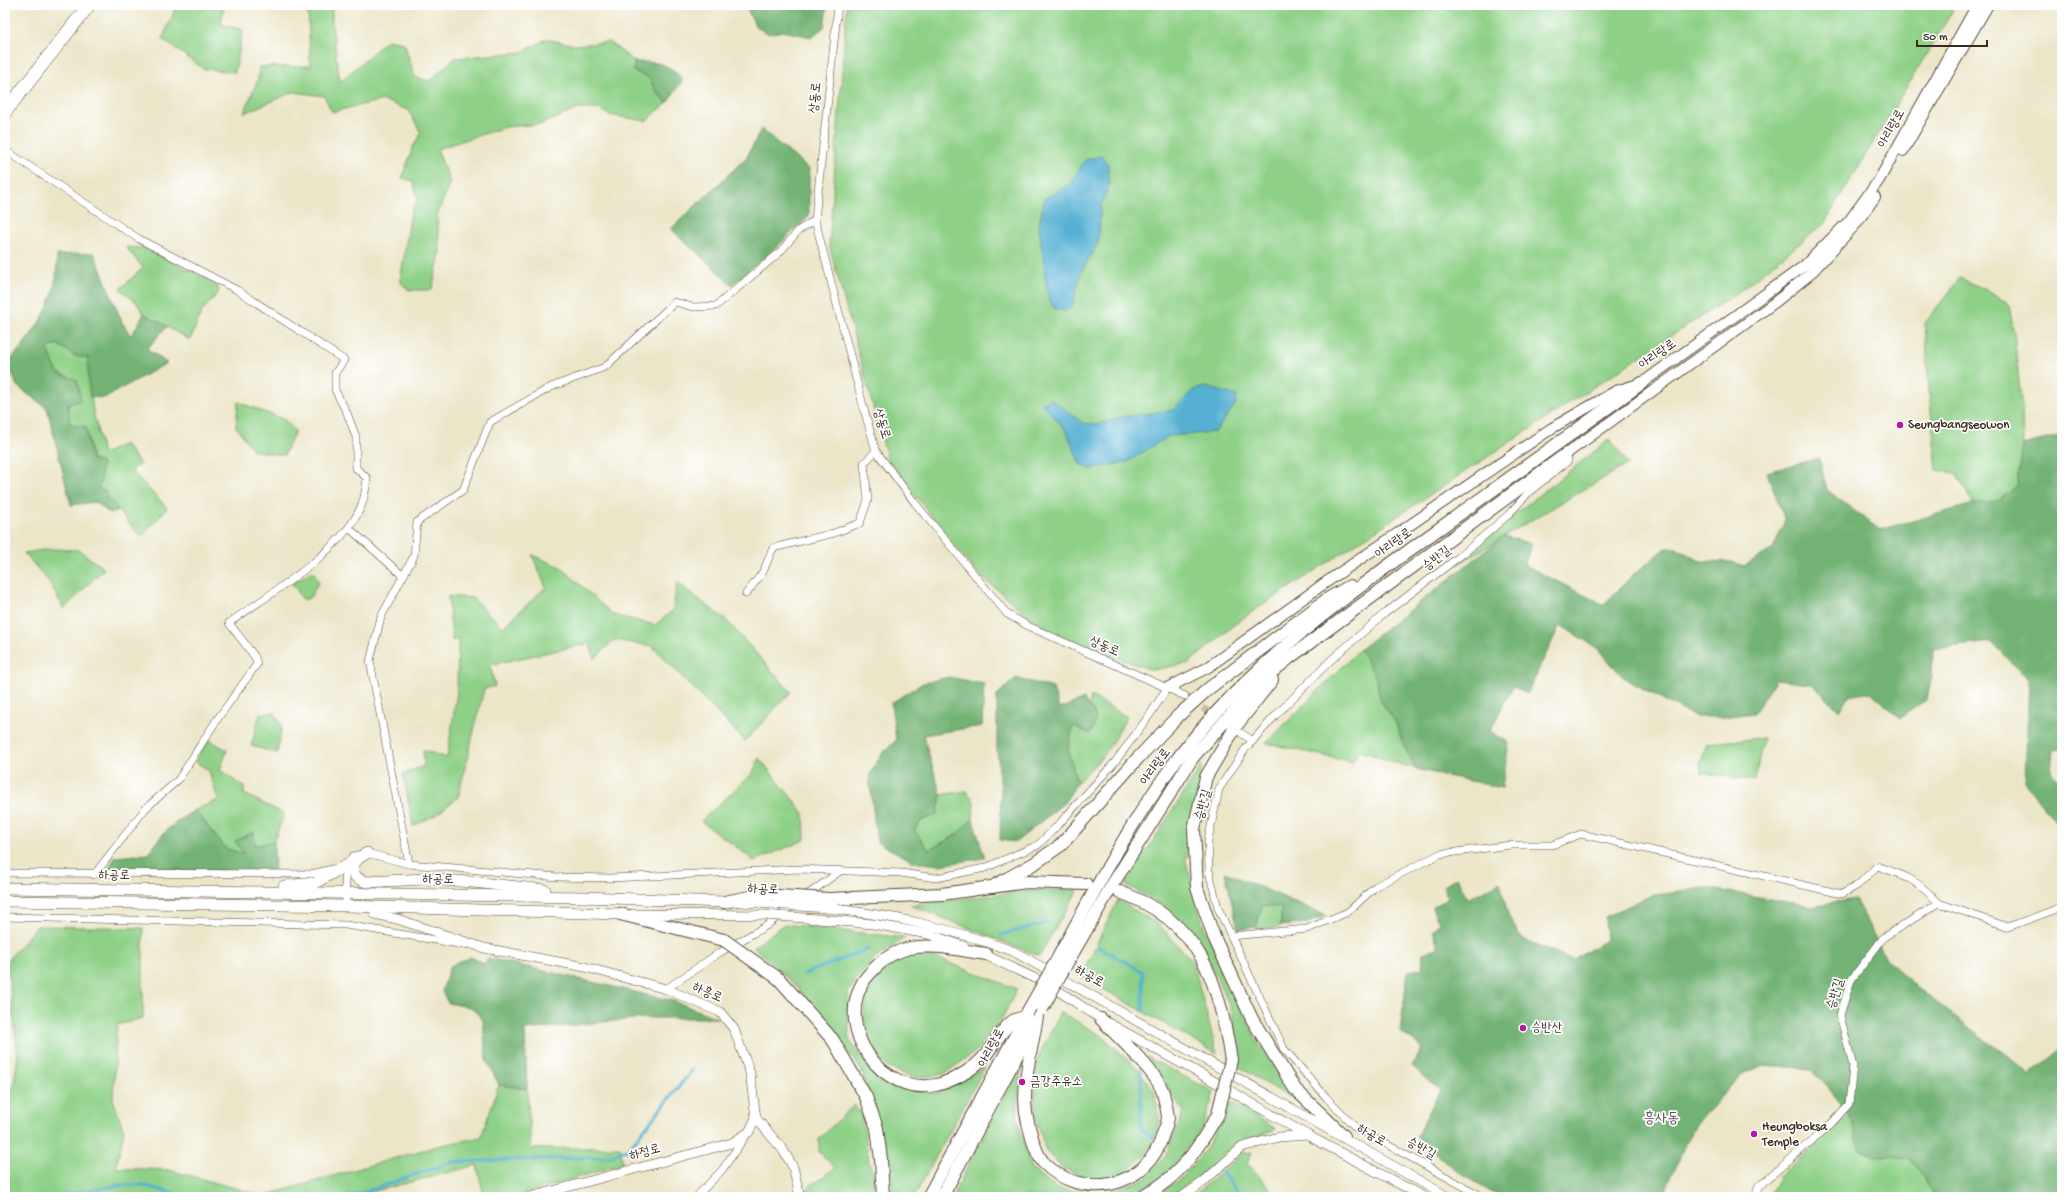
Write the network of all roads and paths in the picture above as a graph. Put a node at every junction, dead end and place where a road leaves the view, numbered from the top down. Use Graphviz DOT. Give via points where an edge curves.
graph roads {
  1 [pos="89,5"];
  2 [pos="838,5"];
  3 [pos="1977,5"];
  4 [pos="1988,5"];
  5 [pos="5,112"];
  6 [pos="5,150"];
  7 [pos="815,220"];
  8 [pos="1642,383"];
  9 [pos="876,451"];
  10 [pos="1566,454"];
  11 [pos="349,528"];
  12 [pos="403,576"];
  13 [pos="1366,582"];
  14 [pos="746,594"];
  15 [pos="1280,666"];
  16 [pos="1167,688"];
  17 [pos="1185,696"];
  18 [pos="1241,733"];
  19 [pos="1253,741"];
  20 [pos="367,853"];
  21 [pos="409,864"];
  22 [pos="344,866"];
  23 [pos="839,872"];
  24 [pos="5,873"];
  25 [pos="94,875"];
  26 [pos="1086,884"];
  27 [pos="992,887"];
  28 [pos="6,888"];
  29 [pos="219,891"];
  30 [pos="1120,892"];
  31 [pos="344,893"];
  32 [pos="619,898"];
  33 [pos="5,901"];
  34 [pos="724,902"];
  35 [pos="827,903"];
  36 [pos="1939,903"];
  37 [pos="346,906"];
  38 [pos="374,907"];
  39 [pos="2062,907"];
  40 [pos="620,914"];
  41 [pos="5,917"];
  42 [pos="1231,936"];
  43 [pos="484,948"];
  44 [pos="986,954"];
  45 [pos="1058,968"];
  46 [pos="666,989"];
  47 [pos="1033,1014"];
  48 [pos="1101,1019"];
  49 [pos="756,1118"];
  50 [pos="749,1132"];
  51 [pos="1307,1135"];
  52 [pos="1344,1136"];
  53 [pos="530,1197"];
  54 [pos="696,1197"];
  55 [pos="800,1197"];
  56 [pos="883,1197"];
  57 [pos="928,1197"];
  58 [pos="942,1197"];
  59 [pos="1144,1197"];
  60 [pos="1182,1197"];
  61 [pos="1424,1197"];
  62 [pos="1448,1197"];
  63 [pos="1482,1197"];
  64 [pos="1755,1197"];
  1 -- 5 [label="highway"];
  2 -- 7 [label="street, 상동로"];
  3 -- 8 [label="main road, 아리랑로" via="1879,180 1849,221 1804,266"];
  4 -- 10 [label="main road, 아리랑로" via="1884,184 1855,225 1815,268 1774,303"];
  6 -- 11 [label="street" via="139,239 237,290 344,360 335,373 335,390 356,437 356,468 367,478 361,506"];
  7 -- 9 [label="street, 상동로"];
  7 -- 12 [label="street" via="799,230 779,253 716,306 693,307 675,302 605,367 551,386 490,422 463,490 417,522 414,556"];
  8 -- 13 [label="highway, 아리랑로"];
  8 -- 16 [label="main road" via="1616,391 1552,428 1322,585 1207,668"];
  9 -- 14 [label="street" via="864,463 868,500 860,523 834,533 773,548 763,572"];
  9 -- 16 [label="street, 상동로" via="915,503 1007,614 1030,627"];
  10 -- 15 [label="highway, 아리랑로"];
  10 -- 19 [label="street, 승반길" via="1568,461 1530,491 1464,553 1384,614 1332,659"];
  11 -- 12 [label="street"];
  11 -- 25 [label="street" via="320,558 229,623 255,657 257,664 179,779 145,809"];
  12 -- 21 [label="street" via="381,617 370,661"];
  13 -- 27 [label="highway" via="1350,586 1326,600 1208,689 1143,752 1061,845"];
  13 -- 45 [label="highway, 아리랑로" via="1270,659 1219,709 1173,765 1138,816 1101,878"];
  15 -- 45 [label="highway, 아리랑로" via="1261,681 1194,757"];
  15 -- 52 [label="highway" via="1236,726 1206,777 1194,829 1197,888 1214,937 1252,1019 1295,1089"];
  16 -- 17 [label="street, 상동로"];
  16 -- 23 [label="street" via="1115,762 1038,845 985,868 936,878 901,873"];
  18 -- 19 [label="street"];
  19 -- 42 [label="street, 승반길" via="1219,789 1208,840 1209,871 1218,908"];
  20 -- 21 [label="street"];
  20 -- 22 [label="street" via="353,856"];
  20 -- 32 [label="main road" via="357,858 353,865 357,879 366,882 425,879 474,882"];
  21 -- 23 [label="street" via="558,877 610,878 798,869"];
  22 -- 25 [label="street" via="310,874"];
  22 -- 29 [label="main road" via="315,883"];
  22 -- 31 [label="street"];
  23 -- 46 [label="street" via="766,926 719,953"];
  24 -- 25 [label="street"];
  26 -- 27 [label="highway" via="1027,882"];
  27 -- 35 [label="highway" via="942,894"];
  28 -- 29 [label="main road, 하공로"];
  29 -- 31 [label="main road, 하공로"];
  30 -- 59 [label="highway, bridge" via="1144,901 1176,923 1199,952 1224,1014 1231,1060 1218,1114 1197,1151 1165,1184"];
  31 -- 32 [label="main road, 하공로"];
  31 -- 37 [label="street"];
  32 -- 34 [label="main road, 하공로"];
  33 -- 37 [label="main road, 하공로"];
  34 -- 35 [label="highway, bridge" via="760,896 775,900"];
  35 -- 52 [label="street, 하공로" via="949,929 1013,950"];
  36 -- 39 [label="street" via="2008,927"];
  36 -- 42 [label="street" via="1921,885 1905,875 1877,866 1858,885 1842,894 1580,834 1552,845 1510,845 1440,854 1376,886 1348,912 1307,929"];
  36 -- 64 [label="street, 승반길" via="1884,937 1852,980 1840,1014 1853,1066 1849,1104 1830,1125 1759,1186"];
  37 -- 38 [label="main road, 하공로"];
  38 -- 40 [label="main road, 하공로"];
  38 -- 43 [label="street, 하흥로" via="375,914"];
  40 -- 44 [label="street, 하공로, bridge" via="764,915 873,924 928,934"];
  40 -- 56 [label="highway, bridge" via="724,940 779,979 833,1040 866,1097 876,1128"];
  41 -- 43 [label="street" via="346,925"];
  42 -- 63 [label="street, 승반길" via="1284,1049 1326,1097 1355,1127"];
  43 -- 46 [label="street, 하흥로" via="585,967"];
  44 -- 47 [label="highway" via="934,947 911,948 891,953 863,982 855,1005 857,1032 868,1057 881,1070 897,1080 916,1086 935,1085 958,1077 982,1059 1013,1021"];
  44 -- 48 [label="street, 하공로" via="1051,986"];
  45 -- 47 [label="highway, 아리랑로, bridge"];
  46 -- 49 [label="street, 하흥로" via="720,1012 734,1029 750,1073"];
  47 -- 48 [label="highway" via="1025,1093 1031,1133 1043,1161 1067,1180 1095,1187 1122,1182 1145,1166 1159,1148 1168,1118 1163,1091 1144,1064"];
  47 -- 57 [label="highway, 아리랑로"];
  47 -- 58 [label="highway, 아리랑로"];
  48 -- 51 [label="street, 하공로"];
  49 -- 50 [label="street"];
  49 -- 55 [label="street" via="783,1150 793,1167"];
  50 -- 53 [label="street, 하정로" via="732,1143"];
  50 -- 54 [label="street" via="722,1170"];
  51 -- 60 [label="street" via="1279,1137 1242,1147"];
  51 -- 61 [label="street, 하공로"];
  52 -- 62 [label="street, 하공로"];
}
